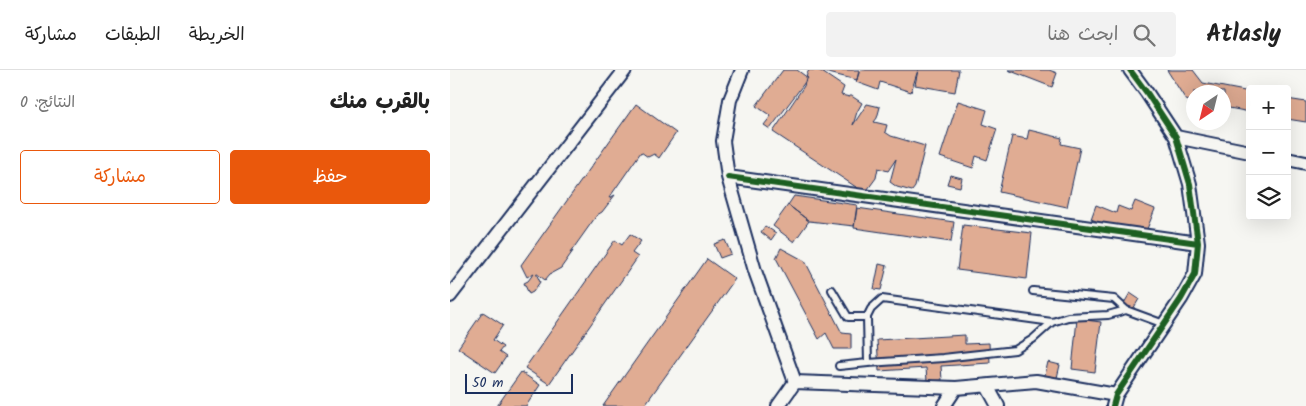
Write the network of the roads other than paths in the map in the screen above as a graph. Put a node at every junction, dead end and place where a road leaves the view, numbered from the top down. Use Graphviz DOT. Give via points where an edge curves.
graph roads {
  1 [pos="625,70"];
  2 [pos="742,70"];
  3 [pos="1130,70"];
  4 [pos="1176,137"];
  5 [pos="1246,151"];
  6 [pos="1291,160"];
  7 [pos="1306,163"];
  8 [pos="728,177"];
  9 [pos="1198,243"];
  10 [pos="832,290"];
  11 [pos="1033,291"];
  12 [pos="450,296"];
  13 [pos="1126,310"];
  14 [pos="867,317"];
  15 [pos="1052,322"];
  16 [pos="1164,324"];
  17 [pos="868,363"];
  18 [pos="838,366"];
  19 [pos="795,382"];
  20 [pos="987,386"];
  21 [pos="956,388"];
  22 [pos="1114,401"];
  23 [pos="778,406"];
  24 [pos="944,406"];
  25 [pos="998,406"];
  1 -- 12 [label="street"];
  2 -- 8 [label="street" via="730,100 723,141"];
  3 -- 4 [label="street"];
  4 -- 5 [label="street"];
  4 -- 9 [label="street" via="1190,184"];
  6 -- 7 [label="street"];
  8 -- 9 [label="street"];
  8 -- 19 [label="street" via="755,271"];
  9 -- 16 [label="street" via="1195,274"];
  10 -- 14 [label="lane" via="848,317"];
  11 -- 13 [label="lane" via="1114,299"];
  13 -- 15 [label="lane" via="1108,315 1068,316"];
  13 -- 16 [label="lane"];
  14 -- 15 [label="lane" via="882,299"];
  14 -- 17 [label="lane"];
  15 -- 17 [label="lane" via="1033,340 1015,350"];
  16 -- 22 [label="street"];
  17 -- 18 [label="lane"];
  19 -- 21 [label="street"];
  19 -- 23 [label="street"];
  20 -- 21 [label="street"];
  20 -- 22 [label="street" via="1036,381"];
  20 -- 25 [label="street"];
  21 -- 24 [label="street"];
}
